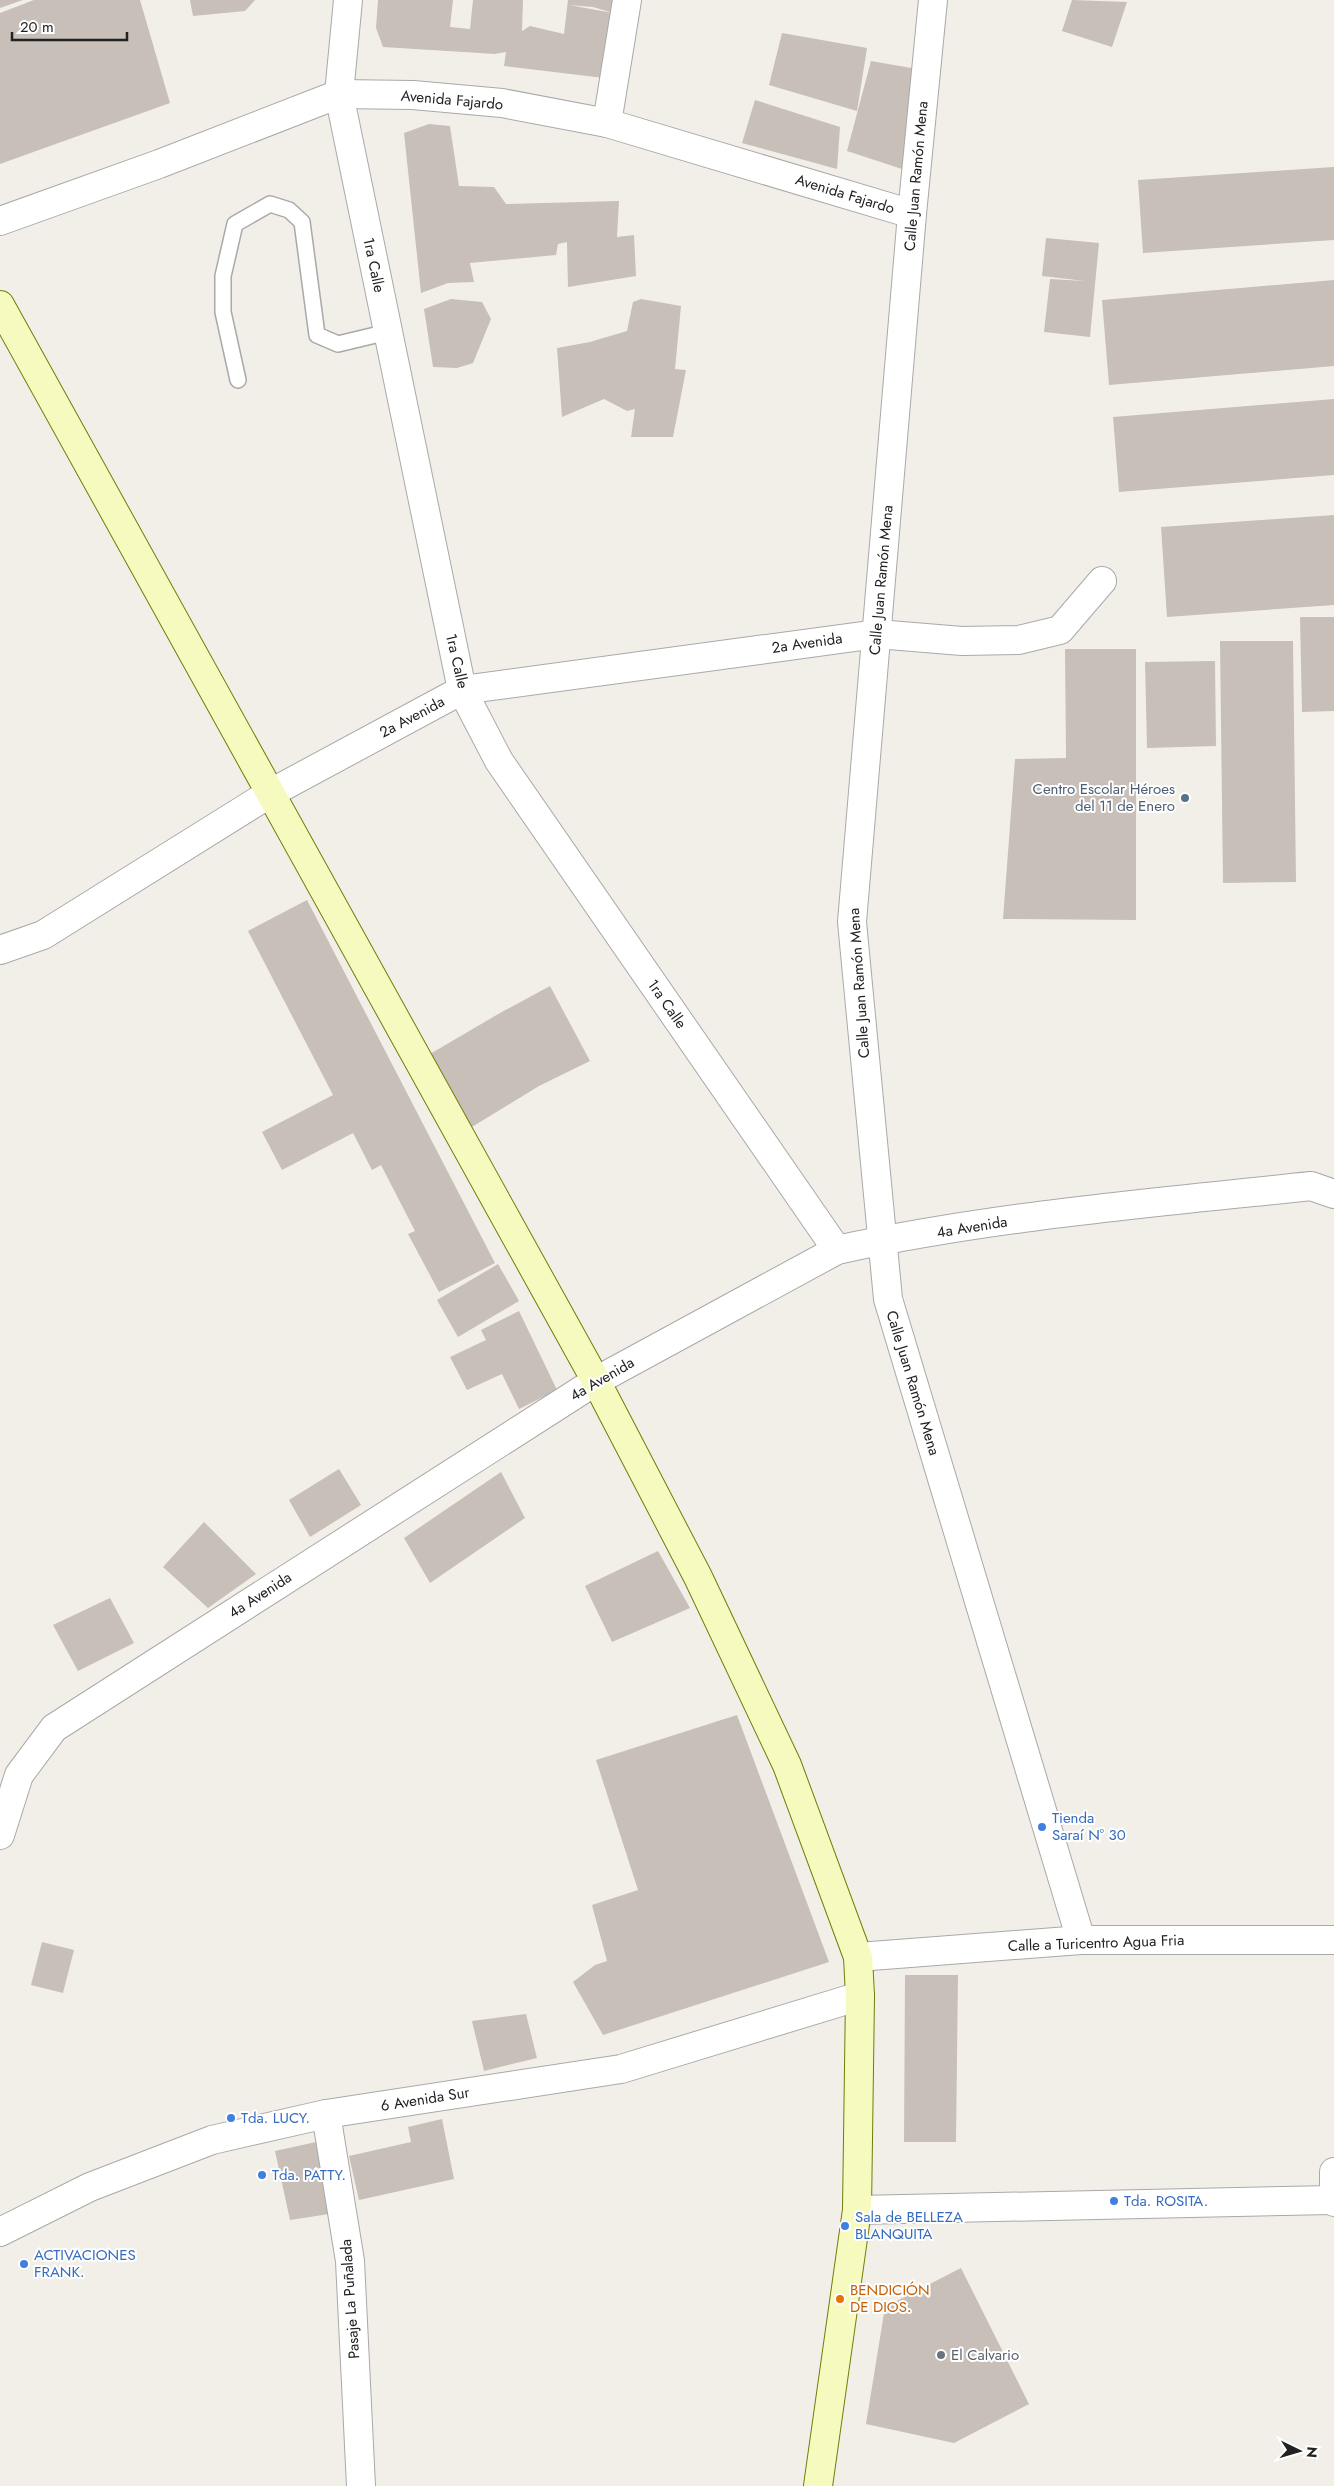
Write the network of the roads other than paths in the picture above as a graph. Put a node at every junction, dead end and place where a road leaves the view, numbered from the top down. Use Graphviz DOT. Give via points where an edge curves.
graph roads {
  1 [pos="348,0"];
  2 [pos="627,0"];
  3 [pos="933,0"];
  4 [pos="340,94"];
  5 [pos="607,123"];
  6 [pos="912,214"];
  7 [pos="0,221"];
  8 [pos="0,305"];
  9 [pos="388,332"];
  10 [pos="238,380"];
  11 [pos="1102,581"];
  12 [pos="877,634"];
  13 [pos="462,690"];
  14 [pos="269,794"];
  15 [pos="0,950"];
  16 [pos="1334,1194"];
  17 [pos="880,1241"];
  18 [pos="838,1250"];
  19 [pos="596,1381"];
  20 [pos="0,1835"];
  21 [pos="1081,1940"];
  22 [pos="1334,1940"];
  23 [pos="858,1957"];
  24 [pos="860,1996"];
  25 [pos="326,2114"];
  26 [pos="1334,2172"];
  27 [pos="1333,2201"];
  28 [pos="857,2210"];
  29 [pos="0,2232"];
  30 [pos="361,2486"];
  31 [pos="818,2486"];
  1 -- 4 [label="street, 1ra Calle"];
  2 -- 5 [label="street"];
  3 -- 6 [label="street, Calle Juan Ramón Mena"];
  4 -- 5 [label="street, Avenida Fajardo" via="414,95 502,103"];
  4 -- 7 [label="street, Avenida Fajardo"];
  4 -- 9 [label="street, 1ra Calle"];
  5 -- 6 [label="street, Avenida Fajardo"];
  6 -- 12 [label="street, Calle Juan Ramón Mena"];
  8 -- 14 [label="main road"];
  9 -- 10 [label="lane" via="338,344 317,335 302,222 289,210 270,204 235,224 223,276 222,312"];
  9 -- 13 [label="street, 1ra Calle"];
  11 -- 12 [label="street, 2a Avenida" via="1060,630 1019,640"];
  12 -- 13 [label="street, 2a Avenida"];
  12 -- 17 [label="street, Calle Juan Ramón Mena" via="852,922"];
  13 -- 14 [label="street, 2a Avenida"];
  13 -- 18 [label="street, 1ra Calle" via="498,761"];
  14 -- 15 [label="street, 2a Avenida" via="43,935"];
  14 -- 19 [label="main road"];
  16 -- 17 [label="street, 4a Avenida" via="1311,1186 1301,1187 1085,1210"];
  17 -- 18 [label="street, 4a Avenida"];
  17 -- 21 [label="street, Calle Juan Ramón Mena" via="888,1299"];
  18 -- 19 [label="street, 4a Avenida"];
  19 -- 20 [label="street, 4a Avenida" via="54,1728 19,1774"];
  19 -- 23 [label="main road" via="698,1577 787,1765"];
  21 -- 22 [label="street, Calle a Turicentro Agua Fria"];
  21 -- 23 [label="street, Calle a Turicentro Agua Fria"];
  23 -- 24 [label="main road"];
  24 -- 25 [label="street, 6 Avenida Sur" via="621,2069"];
  24 -- 28 [label="main road"];
  25 -- 29 [label="street, 6 Avenida Sur" via="212,2140 90,2187"];
  25 -- 30 [label="street, Pasaje La Puñalada" via="350,2261"];
  26 -- 27 [label="street"];
  27 -- 28 [label="street"];
  28 -- 31 [label="main road"];
}
